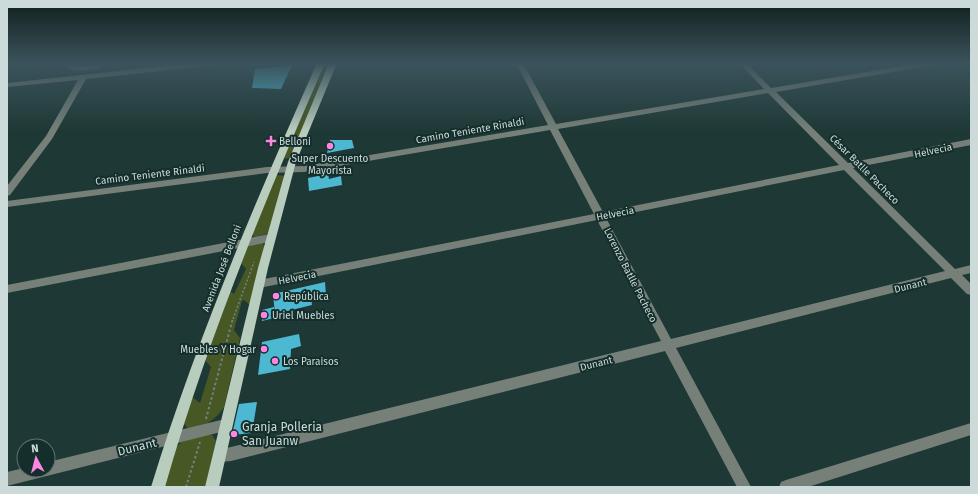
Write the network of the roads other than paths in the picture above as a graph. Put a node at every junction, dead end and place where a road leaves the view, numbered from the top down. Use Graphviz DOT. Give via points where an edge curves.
graph roads {
  1 [pos="78,86"];
  2 [pos="311,86"];
  3 [pos="324,86"];
  4 [pos="531,86"];
  5 [pos="766,86"];
  6 [pos="794,86"];
  7 [pos="770,90"];
  8 [pos="553,127"];
  9 [pos="971,142"];
  10 [pos="847,168"];
  11 [pos="274,170"];
  12 [pos="290,170"];
  13 [pos="7,193"];
  14 [pos="7,204"];
  15 [pos="601,216"];
  16 [pos="270,238"];
  17 [pos="244,243"];
  18 [pos="971,270"];
  19 [pos="953,274"];
  20 [pos="259,284"];
  21 [pos="7,289"];
  22 [pos="971,292"];
  23 [pos="668,345"];
  24 [pos="225,425"];
  25 [pos="971,429"];
  26 [pos="173,438"];
  27 [pos="220,454"];
  28 [pos="56,467"];
  29 [pos="158,487"];
  30 [pos="212,487"];
  31 [pos="744,487"];
  32 [pos="786,487"];
  1 -- 13 [label="street" via="49,137"];
  2 -- 11 [label="main road, Avenida José Belloni"];
  3 -- 12 [label="main road"];
  4 -- 8 [label="street, Lorenzo Batlle Pacheco"];
  5 -- 7 [label="street, César Batlle Pacheco"];
  6 -- 7 [label="street, Camino Teniente Rinaldi"];
  7 -- 8 [label="street, Camino Teniente Rinaldi"];
  7 -- 10 [label="street, César Batlle Pacheco"];
  8 -- 12 [label="street, Camino Teniente Rinaldi"];
  8 -- 15 [label="street, Lorenzo Batlle Pacheco"];
  9 -- 10 [label="street, Helvecia"];
  10 -- 15 [label="street, Helvecia"];
  10 -- 19 [label="street, César Batlle Pacheco"];
  11 -- 12 [label="street, Camino Teniente Rinaldi"];
  11 -- 14 [label="street, Camino Teniente Rinaldi"];
  11 -- 17 [label="main road, Avenida José Belloni"];
  12 -- 16 [label="main road"];
  15 -- 20 [label="street, Helvecia"];
  15 -- 23 [label="street, Lorenzo Batlle Pacheco"];
  16 -- 17 [label="street"];
  16 -- 20 [label="main road"];
  17 -- 21 [label="street"];
  17 -- 26 [label="main road, Avenida José Belloni" via="210,330"];
  18 -- 19 [label="street, Dunant"];
  19 -- 22 [label="street, César Batlle Pacheco"];
  19 -- 23 [label="street, Dunant"];
  20 -- 24 [label="main road"];
  23 -- 27 [label="street, Dunant" via="231,454"];
  23 -- 31 [label="street, Lorenzo Batlle Pacheco"];
  24 -- 26 [label="street, Dunant"];
  24 -- 27 [label="main road"];
  25 -- 32 [label="street"];
  26 -- 28 [label="street, Dunant"];
  26 -- 29 [label="main road, Avenida José Belloni"];
  27 -- 30 [label="main road"];
}
